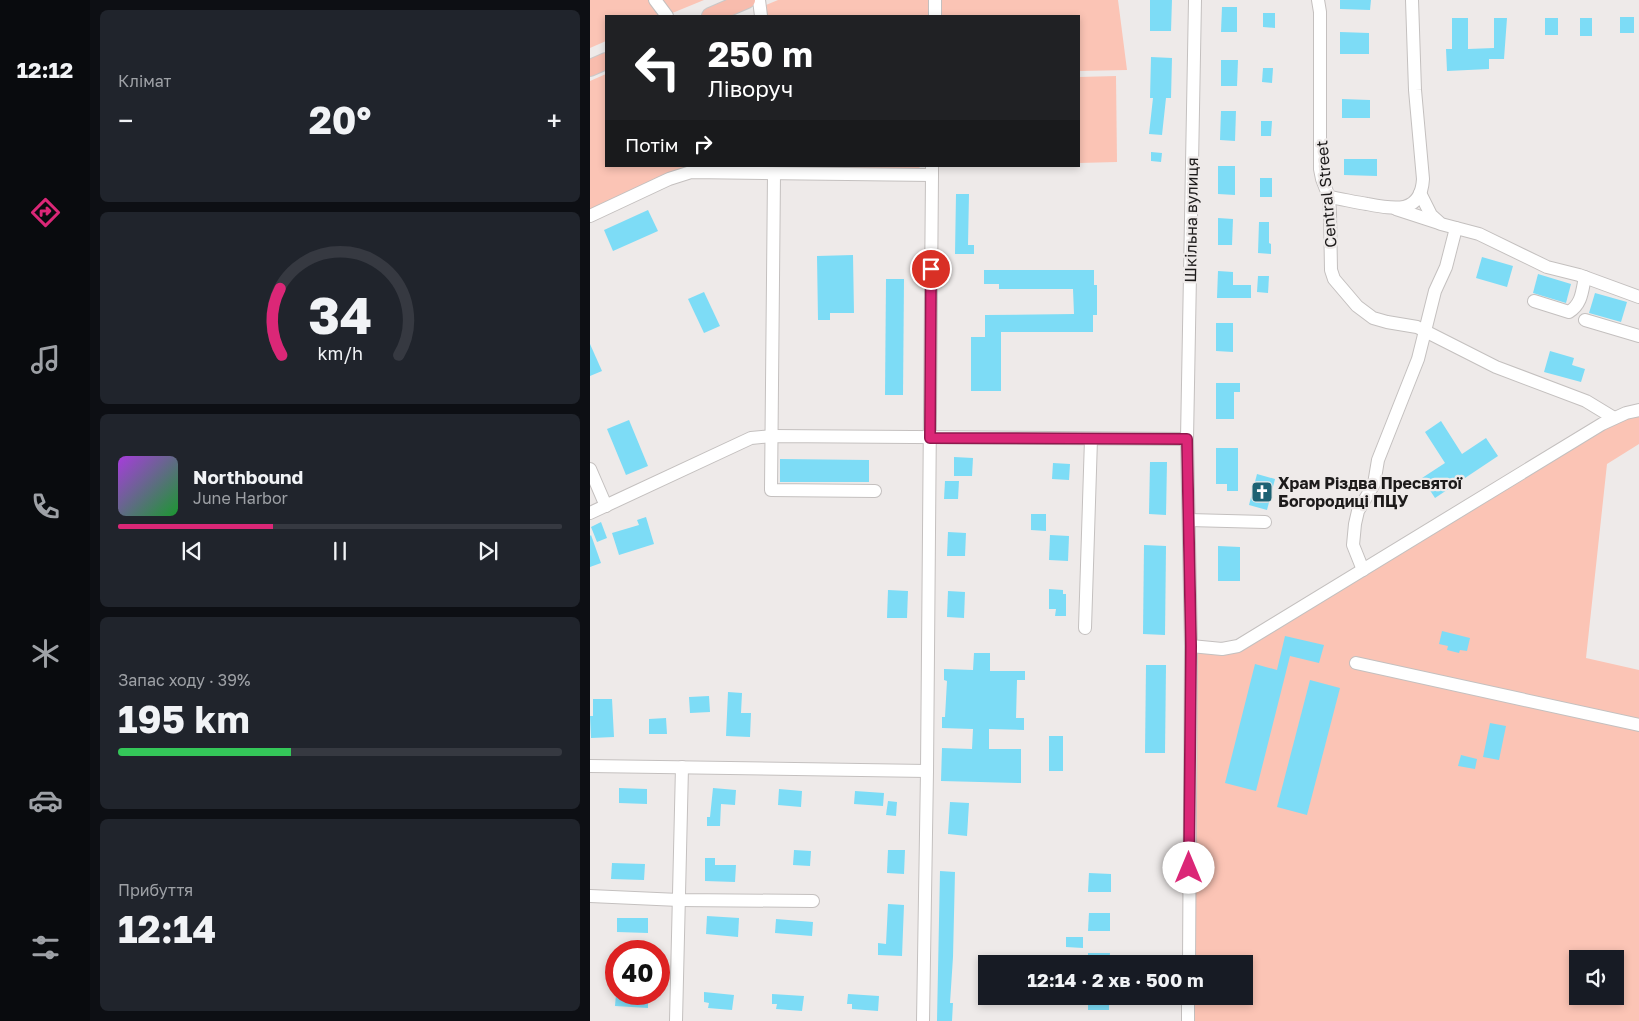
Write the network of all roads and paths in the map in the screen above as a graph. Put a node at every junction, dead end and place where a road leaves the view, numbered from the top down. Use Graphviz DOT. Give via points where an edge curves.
graph roads {
  1 [pos="655,0"];
  2 [pos="747,0"];
  3 [pos="759,0"];
  4 [pos="935,0"];
  5 [pos="1195,0"];
  6 [pos="1318,0"];
  7 [pos="1412,0"];
  8 [pos="666,15"];
  9 [pos="712,15"];
  10 [pos="761,15"];
  11 [pos="935,15"];
  12 [pos="605,61"];
  13 [pos="590,68"];
  14 [pos="932,171"];
  15 [pos="774,174"];
  16 [pos="1420,193"];
  17 [pos="1329,197"];
  18 [pos="1396,209"];
  19 [pos="590,216"];
  20 [pos="1442,224"];
  21 [pos="1456,228"];
  22 [pos="1585,277"];
  23 [pos="1639,297"];
  24 [pos="1534,302"];
  25 [pos="1585,320"];
  26 [pos="1426,330"];
  27 [pos="1639,336"];
  28 [pos="1639,410"];
  29 [pos="1614,418"];
  30 [pos="772,436"];
  31 [pos="930,438"];
  32 [pos="1091,439"];
  33 [pos="1187,439"];
  34 [pos="590,469"];
  35 [pos="875,491"];
  36 [pos="606,506"];
  37 [pos="590,513"];
  38 [pos="1188,520"];
  39 [pos="1265,522"];
  40 [pos="1363,570"];
  41 [pos="1085,628"];
  42 [pos="1191,646"];
  43 [pos="1356,663"];
  44 [pos="1639,725"];
  45 [pos="590,766"];
  46 [pos="682,767"];
  47 [pos="927,771"];
  48 [pos="590,896"];
  49 [pos="679,900"];
  50 [pos="814,901"];
  51 [pos="1189,955"];
  52 [pos="1188,1005"];
  53 [pos="676,1021"];
  54 [pos="922,1021"];
  55 [pos="1188,1021"];
  1 -- 8 [label="street"];
  2 -- 9 [label="main road"];
  3 -- 10 [label="street"];
  4 -- 11 [label="street"];
  5 -- 33 [label="street, Шкільна вулиця"];
  6 -- 17 [label="street, Central Street" via="1320,169"];
  7 -- 16 [label="street" via="1415,90 1423,179"];
  12 -- 13 [label="main road"];
  14 -- 15 [label="street"];
  14 -- 31 [label="street"];
  15 -- 19 [label="street" via="691,172"];
  15 -- 30 [label="street"];
  16 -- 18 [label="street" via="1413,203"];
  16 -- 20 [label="street" via="1432,215"];
  17 -- 18 [label="street"];
  17 -- 26 [label="street, Central Street" via="1334,279 1357,306 1373,318"];
  18 -- 20 [label="street"];
  20 -- 21 [label="street"];
  21 -- 22 [label="street" via="1479,234 1546,267"];
  21 -- 26 [label="street"];
  22 -- 23 [label="street"];
  22 -- 24 [label="street" via="1580,302 1568,312"];
  25 -- 27 [label="street"];
  26 -- 29 [label="street, Central Street" via="1496,367 1586,400"];
  26 -- 40 [label="street" via="1418,359 1378,460 1374,484 1354,524 1353,545"];
  28 -- 29 [label="street"];
  29 -- 40 [label="street"];
  30 -- 31 [label="street"];
  30 -- 35 [label="street" via="771,490"];
  30 -- 36 [label="street" via="751,438"];
  31 -- 32 [label="street"];
  31 -- 47 [label="street"];
  32 -- 33 [label="street"];
  32 -- 41 [label="street"];
  33 -- 38 [label="street, Шкільна вулиця"];
  34 -- 36 [label="street"];
  36 -- 37 [label="street"];
  38 -- 39 [label="street"];
  38 -- 42 [label="street, Шкільна вулиця"];
  40 -- 42 [label="street" via="1238,646 1222,649"];
  42 -- 51 [label="street, Шкільна вулиця"];
  43 -- 44 [label="street"];
  45 -- 46 [label="street"];
  46 -- 47 [label="street"];
  46 -- 49 [label="street"];
  47 -- 54 [label="street"];
  48 -- 49 [label="street"];
  49 -- 50 [label="street"];
  49 -- 53 [label="street"];
  52 -- 55 [label="street"];
}
